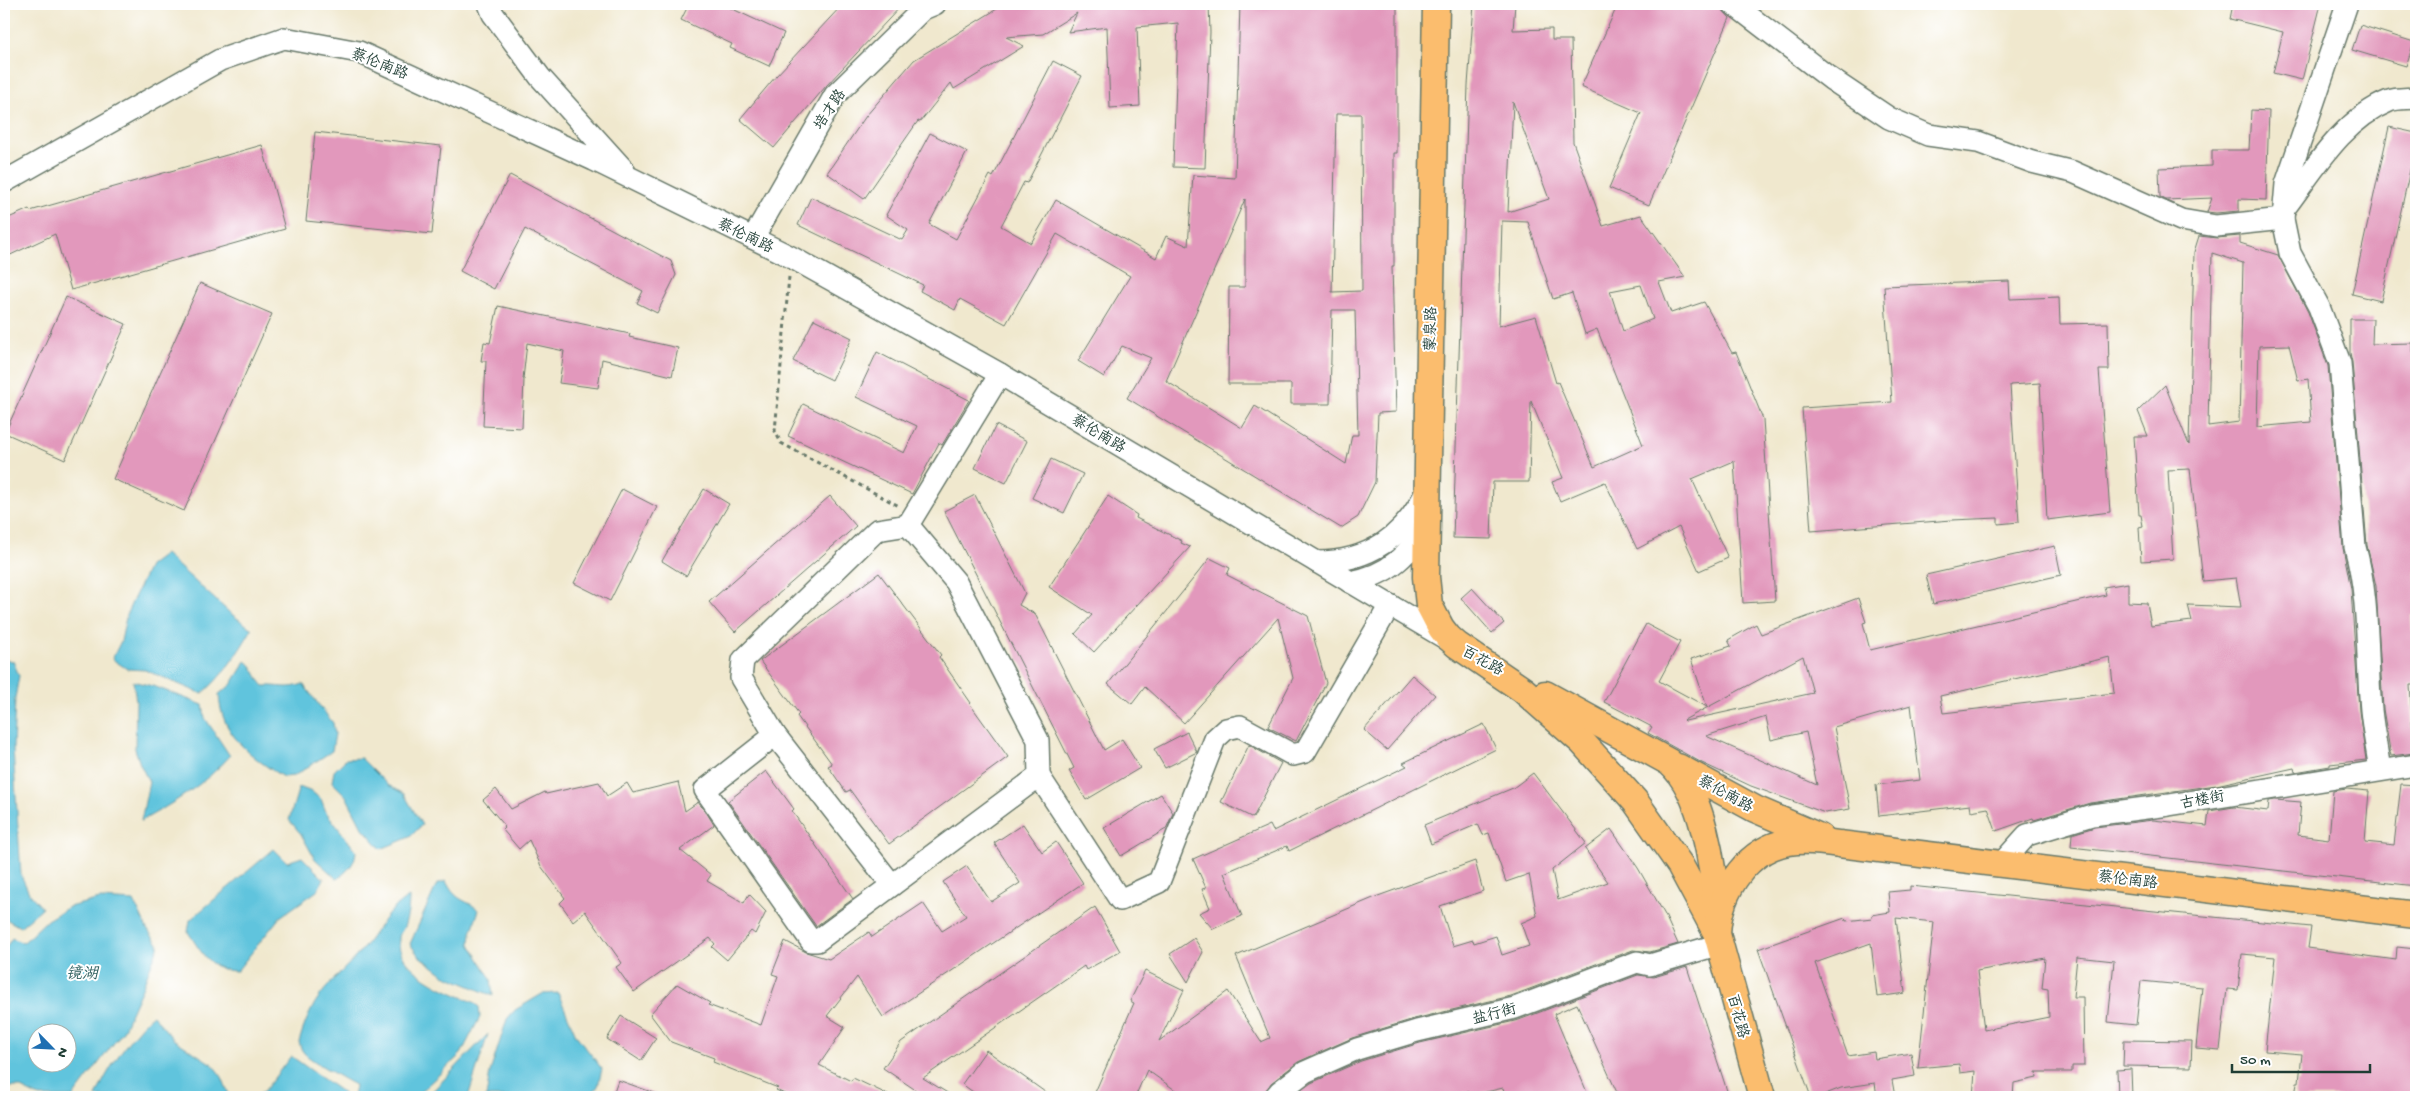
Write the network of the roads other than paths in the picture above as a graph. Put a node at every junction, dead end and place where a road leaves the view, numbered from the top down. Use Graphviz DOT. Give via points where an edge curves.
graph roads {
  1 [pos="489,4"];
  2 [pos="935,4"];
  3 [pos="1436,4"];
  4 [pos="1733,4"];
  5 [pos="2347,4"];
  6 [pos="2416,98"];
  7 [pos="631,179"];
  8 [pos="4,182"];
  9 [pos="2284,214"];
  10 [pos="753,238"];
  11 [pos="1000,374"];
  12 [pos="1427,489"];
  13 [pos="1427,517"];
  14 [pos="911,520"];
  15 [pos="1317,562"];
  16 [pos="1350,582"];
  17 [pos="1390,605"];
  18 [pos="1457,645"];
  19 [pos="775,735"];
  20 [pos="1669,762"];
  21 [pos="2416,765"];
  22 [pos="2380,770"];
  23 [pos="1039,776"];
  24 [pos="1839,844"];
  25 [pos="2001,864"];
  26 [pos="892,886"];
  27 [pos="2416,915"];
  28 [pos="1718,939"];
  29 [pos="1276,1097"];
  30 [pos="1762,1097"];
  1 -- 7 [label="street" via="540,77"];
  2 -- 10 [label="street, 培才路" via="923,9 834,95"];
  3 -- 12 [label="main road, 蒙泉路"];
  4 -- 9 [label="street" via="1831,79 1889,118 1928,134 1978,142 2032,162 2073,172 2181,220 2216,226"];
  5 -- 9 [label="street" via="2286,184"];
  6 -- 9 [label="street" via="2391,100 2366,112 2335,142"];
  7 -- 8 [label="street, 蔡伦南路" via="359,52 284,38 220,60"];
  7 -- 10 [label="street, 蔡伦南路"];
  9 -- 22 [label="street" via="2290,253 2319,307 2340,363 2355,547 2363,574 2371,710"];
  10 -- 11 [label="street, 蔡伦南路"];
  11 -- 14 [label="street"];
  11 -- 15 [label="street, 蔡伦南路"];
  12 -- 13 [label="main road, 蒙泉路"];
  12 -- 15 [label="street" via="1406,525 1385,543 1360,556"];
  13 -- 16 [label="street" via="1416,542 1398,562 1375,575"];
  13 -- 18 [label="main road, 蒙泉路" via="1429,604 1441,628"];
  14 -- 19 [label="street" via="877,530 744,660 741,678"];
  14 -- 23 [label="street" via="956,582 1038,740"];
  15 -- 16 [label="street, 蔡伦南路"];
  16 -- 17 [label="street, 蔡伦南路"];
  17 -- 18 [label="street, 蔡伦南路"];
  17 -- 23 [label="street" via="1305,752 1293,755 1240,726 1226,729 1215,739 1159,882 1120,900"];
  18 -- 20 [label="main road, 百花路"];
  18 -- 28 [label="main road, 百花路" via="1546,709 1610,771 1680,865"];
  19 -- 26 [label="street"];
  19 -- 26 [label="street" via="705,790 811,941 817,941"];
  20 -- 24 [label="main road, 蔡伦南路" via="1776,820"];
  20 -- 28 [label="main road, 百花路" via="1686,780 1696,807 1713,873"];
  21 -- 22 [label="street, 古楼街"];
  22 -- 25 [label="street, 古楼街" via="2092,815 2027,835"];
  23 -- 26 [label="street"];
  24 -- 25 [label="main road, 蔡伦南路"];
  24 -- 28 [label="main road, 蔡伦南路" via="1796,841 1781,844 1753,859 1733,880 1726,893 1719,913"];
  25 -- 27 [label="main road, 蔡伦南路"];
  28 -- 29 [label="street, 盐行街" via="1650,965 1637,962 1515,1008 1357,1049 1305,1072 1280,1090"];
  28 -- 30 [label="main road, 百花路"];
}
